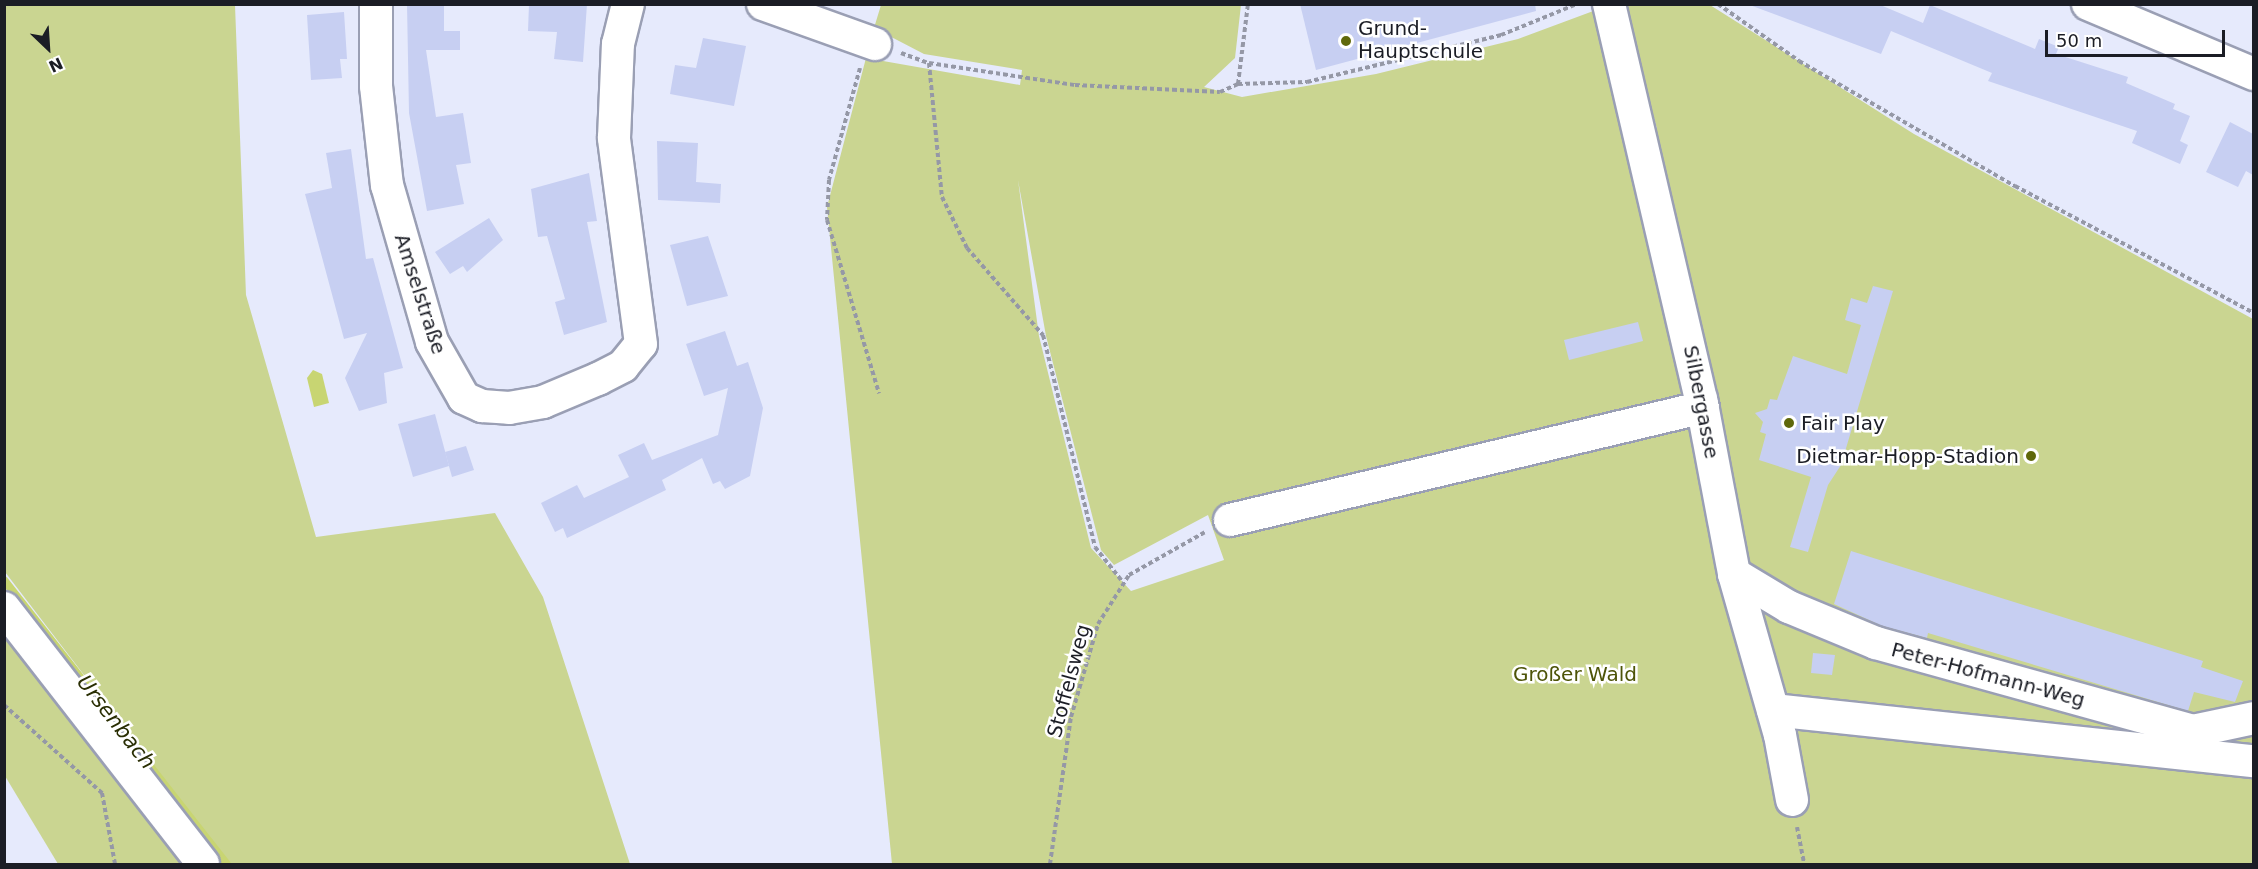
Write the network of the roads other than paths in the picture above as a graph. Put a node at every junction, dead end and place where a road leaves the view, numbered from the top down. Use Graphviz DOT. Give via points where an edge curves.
graph roads {
  1 [pos="376,4"];
  2 [pos="628,4"];
  3 [pos="763,4"];
  4 [pos="1609,4"];
  5 [pos="2088,4"];
  6 [pos="871,43"];
  7 [pos="2253,74"];
  8 [pos="1703,407"];
  9 [pos="1230,520"];
  10 [pos="1734,574"];
  11 [pos="4,608"];
  12 [pos="1773,710"];
  13 [pos="2253,718"];
  14 [pos="2253,761"];
  15 [pos="1792,800"];
  16 [pos="203,864"];
  1 -- 2 [label="street, Amselstraße" via="376,86 387,184 432,342 464,398 482,406 509,408 551,399 598,379 623,366 641,344 614,138 618,44"];
  3 -- 6 [label="street"];
  4 -- 8 [label="street, Silbergasse"];
  5 -- 7 [label="street"];
  8 -- 9 [label="street"];
  8 -- 10 [label="street, Silbergasse"];
  10 -- 12 [label="street, Silbergasse"];
  10 -- 13 [label="street, Peter-Hofmann-Weg" via="1790,607 1876,644 2193,731"];
  11 -- 16 [label="street"];
  12 -- 14 [label="street"];
  12 -- 15 [label="street, Silbergasse"];
}
